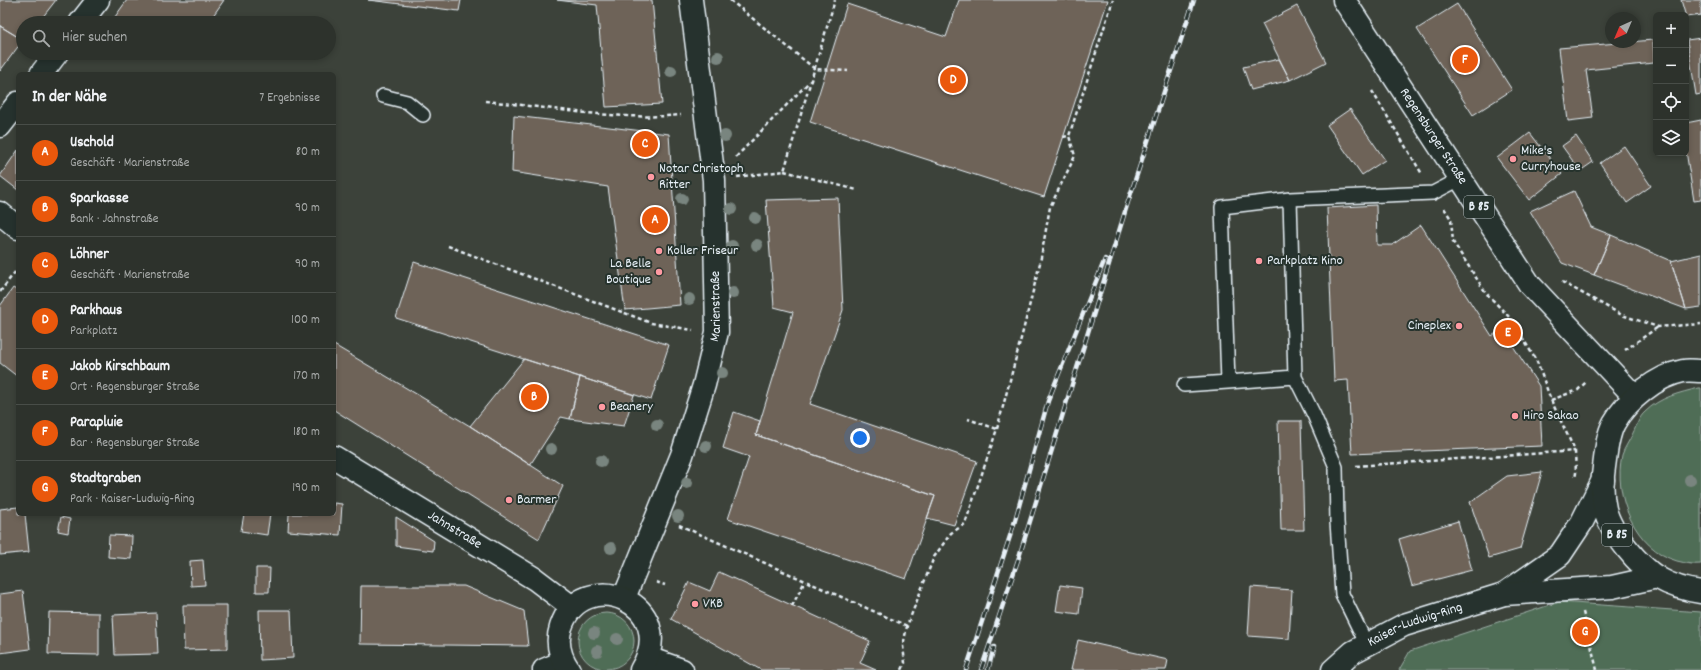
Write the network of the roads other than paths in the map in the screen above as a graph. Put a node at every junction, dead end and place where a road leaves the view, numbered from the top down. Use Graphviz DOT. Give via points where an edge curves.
graph roads {
  1 [pos="98,0"];
  2 [pos="691,0"];
  3 [pos="1344,0"];
  4 [pos="85,16"];
  5 [pos="52,60"];
  6 [pos="43,72"];
  7 [pos="383,96"];
  8 [pos="16,106"];
  9 [pos="423,115"];
  10 [pos="0,126"];
  11 [pos="1460,179"];
  12 [pos="1290,199"];
  13 [pos="0,213"];
  14 [pos="16,226"];
  15 [pos="1701,371"];
  16 [pos="1295,377"];
  17 [pos="1228,382"];
  18 [pos="1184,385"];
  19 [pos="1635,397"];
  20 [pos="336,458"];
  21 [pos="1602,480"];
  22 [pos="1657,577"];
  23 [pos="1701,592"];
  24 [pos="1504,594"];
  25 [pos="624,598"];
  26 [pos="572,607"];
  27 [pos="1367,645"];
  28 [pos="644,664"];
  29 [pos="559,668"];
  30 [pos="682,670"];
  31 [pos="1333,670"];
  1 -- 4 [label="main road"];
  2 -- 25 [label="main road, Marienstraße" via="714,180 716,332 704,385 682,456"];
  3 -- 11 [label="main road, Regensburger Straße / B 85"];
  5 -- 6 [label="main road"];
  7 -- 9 [label="lane" via="407,102"];
  8 -- 10 [label="main road"];
  11 -- 12 [label="lane" via="1433,193"];
  11 -- 19 [label="main road, Regensburger Straße / B 85" via="1530,285"];
  12 -- 16 [label="lane"];
  12 -- 17 [label="lane" via="1222,206"];
  13 -- 14 [label="main road"];
  15 -- 19 [label="main road, B 85" via="1682,371 1650,385"];
  16 -- 17 [label="lane"];
  16 -- 27 [label="lane" via="1336,467 1342,594"];
  17 -- 18 [label="lane"];
  19 -- 21 [label="main road, B 85" via="1614,423 1606,448"];
  20 -- 26 [label="main road, Jahnstraße" via="535,579"];
  21 -- 22 [label="main road, B 85" via="1605,510 1617,536"];
  21 -- 24 [label="main road, Kaiser-Ludwig-Ring" via="1582,522 1560,555"];
  22 -- 23 [label="main road, B 85" via="1682,589"];
  22 -- 24 [label="main road, Kaiser-Ludwig-Ring" via="1612,587"];
  24 -- 27 [label="main road, Kaiser-Ludwig-Ring" via="1404,625"];
  25 -- 26 [label="main road" via="610,594 596,595 583,599"];
  25 -- 28 [label="main road" via="644,617 650,630 651,644"];
  26 -- 29 [label="main road" via="563,619 558,633"];
  27 -- 31 [label="main road, Kaiser-Ludwig-Ring" via="1353,652"];
  28 -- 30 [label="main road"];
}
